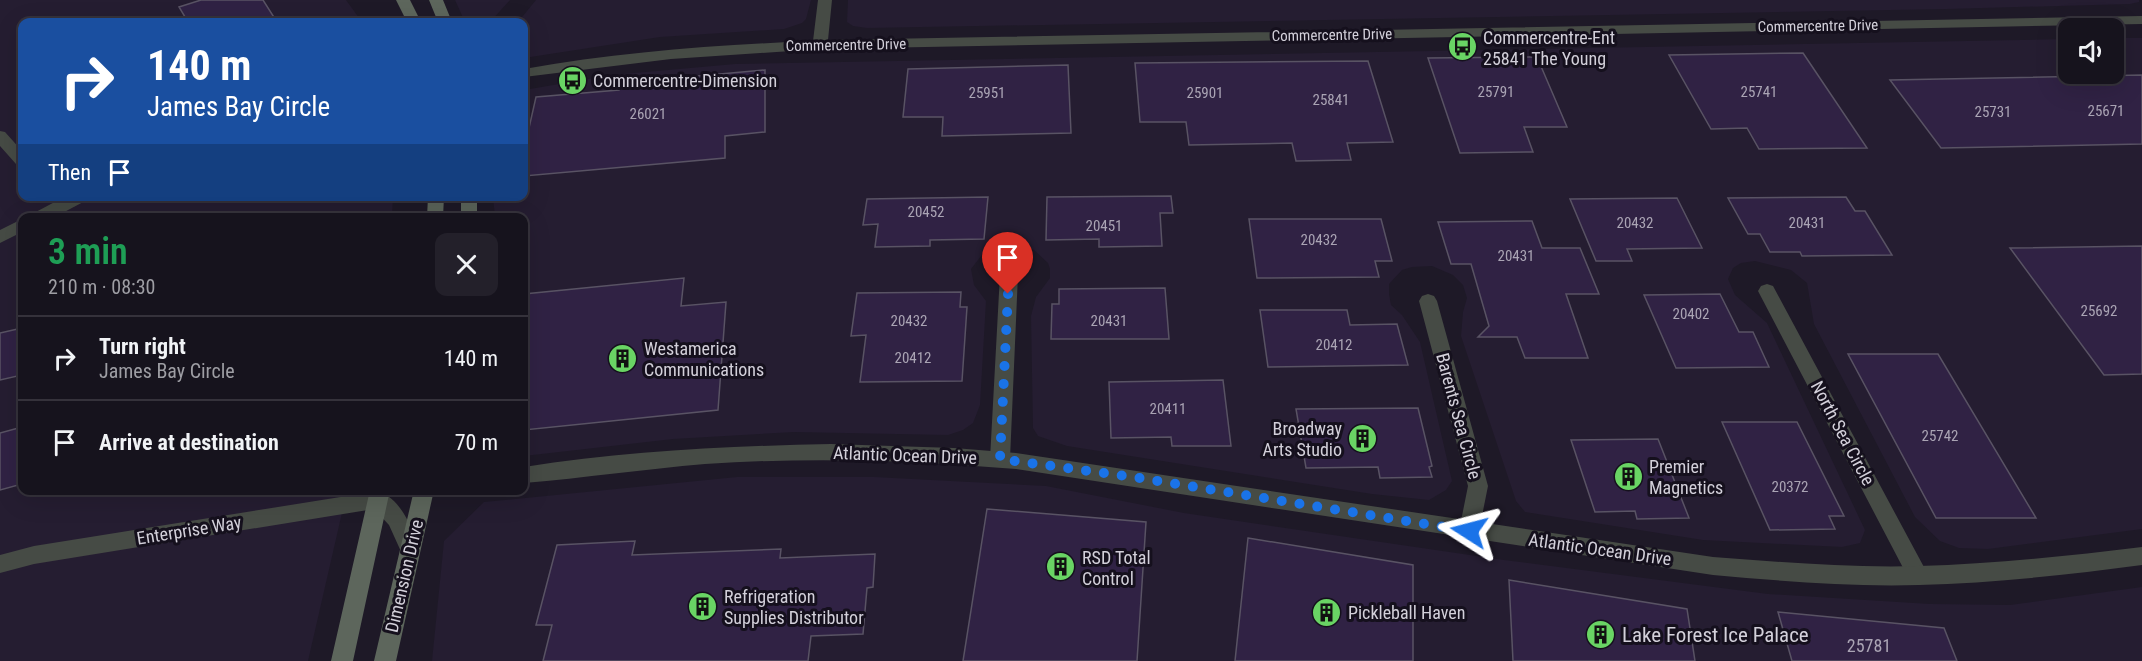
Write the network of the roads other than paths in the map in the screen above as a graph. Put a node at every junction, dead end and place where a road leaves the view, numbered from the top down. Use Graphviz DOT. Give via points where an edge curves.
graph roads {
  1 [pos="403,0"];
  2 [pos="436,0"];
  3 [pos="825,0"];
  4 [pos="412,18"];
  5 [pos="443,18"];
  6 [pos="2142,20"];
  7 [pos="820,45"];
  8 [pos="528,72"];
  9 [pos="0,136"];
  10 [pos="18,156"];
  11 [pos="68,201"];
  12 [pos="47,213"];
  13 [pos="18,227"];
  14 [pos="0,237"];
  15 [pos="1009,274"];
  16 [pos="1767,291"];
  17 [pos="1428,302"];
  18 [pos="1000,459"];
  19 [pos="528,475"];
  20 [pos="379,495"];
  21 [pos="423,495"];
  22 [pos="1469,531"];
  23 [pos="410,550"];
  24 [pos="2142,556"];
  25 [pos="0,564"];
  26 [pos="1918,576"];
  27 [pos="342,661"];
  28 [pos="385,661"];
  1 -- 4 [label="main road"];
  2 -- 5 [label="main road"];
  3 -- 7 [label="street"];
  6 -- 7 [label="street, Commercentre Drive"];
  7 -- 8 [label="street, Commercentre Drive" via="649,54"];
  9 -- 10 [label="street"];
  11 -- 12 [label="street"];
  13 -- 14 [label="street"];
  15 -- 18 [label="street"];
  16 -- 26 [label="street, North Sea Circle"];
  17 -- 22 [label="street, Barents Sea Circle" via="1478,486"];
  18 -- 19 [label="street, Atlantic Ocean Drive" via="854,452 757,453 662,458"];
  18 -- 22 [label="street, Atlantic Ocean Drive"];
  20 -- 23 [label="street" via="397,519"];
  20 -- 25 [label="street, Enterprise Way"];
  20 -- 27 [label="main road"];
  21 -- 23 [label="main road, Dimension Drive"];
  22 -- 26 [label="street, Atlantic Ocean Drive" via="1713,566"];
  23 -- 28 [label="main road, Dimension Drive"];
  24 -- 26 [label="street, Atlantic Ocean Drive" via="2055,567"];
}
